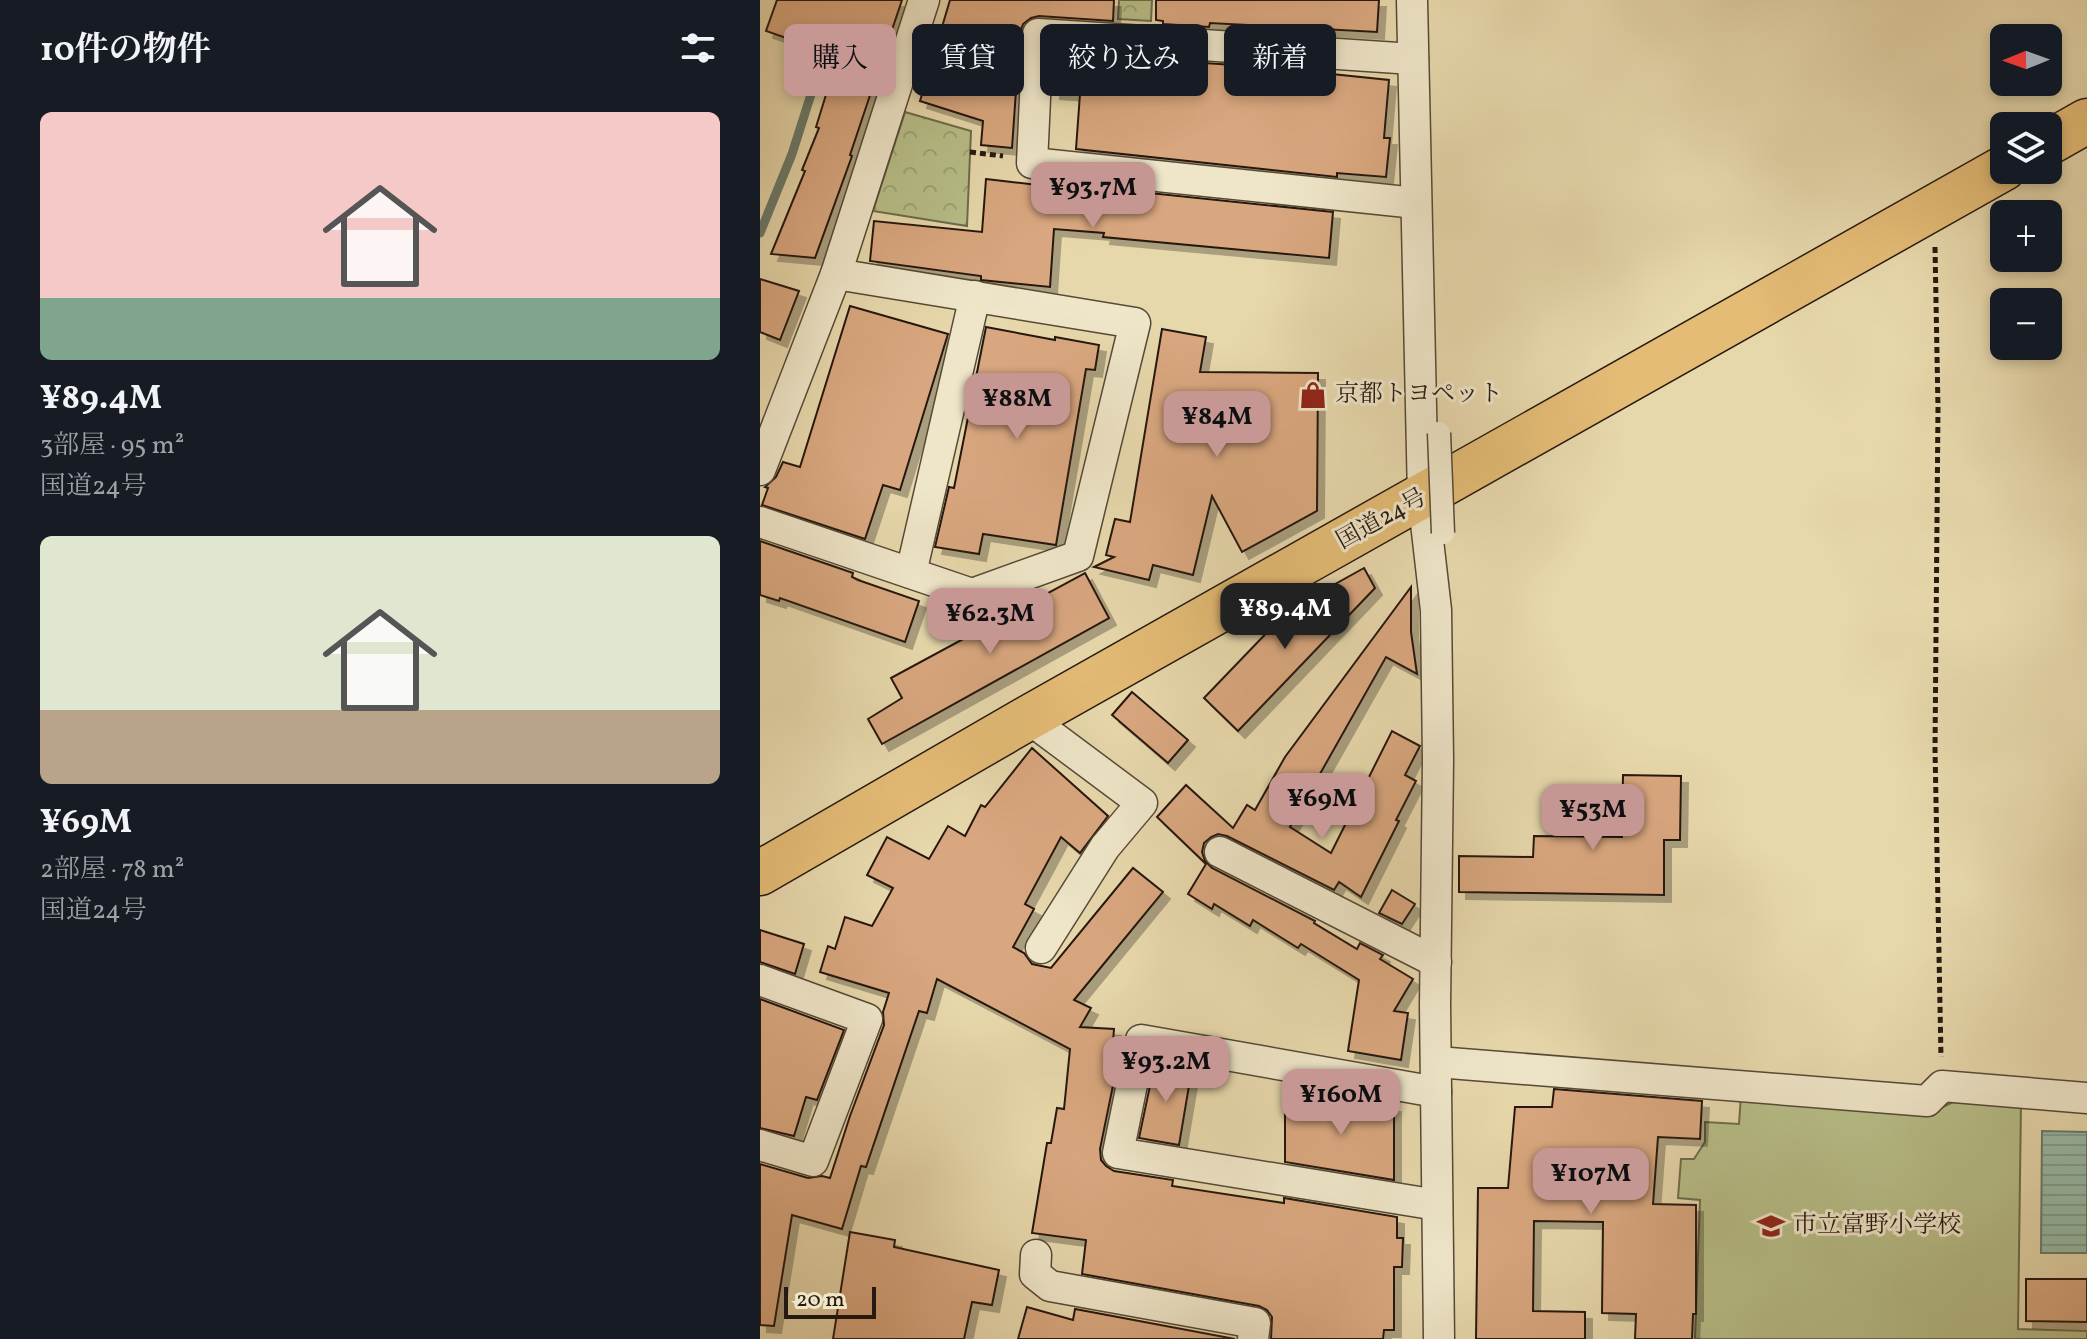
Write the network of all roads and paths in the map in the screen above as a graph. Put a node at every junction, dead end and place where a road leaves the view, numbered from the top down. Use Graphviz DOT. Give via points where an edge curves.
graph roads {
  1 [pos="924,0"];
  2 [pos="1412,0"];
  3 [pos="1413,59"];
  4 [pos="2087,121"];
  5 [pos="2062,135"];
  6 [pos="1990,176"];
  7 [pos="1416,203"];
  8 [pos="1934,208"];
  9 [pos="836,274"];
  10 [pos="975,296"];
  11 [pos="1439,433"];
  12 [pos="760,470"];
  13 [pos="1433,515"];
  14 [pos="760,522"];
  15 [pos="911,573"];
  16 [pos="1028,718"];
  17 [pos="1220,852"];
  18 [pos="760,873"];
  19 [pos="1041,948"];
  20 [pos="1436,962"];
  21 [pos="760,980"];
  22 [pos="1437,1062"];
  23 [pos="1942,1086"];
  24 [pos="1436,1092"];
  25 [pos="2087,1098"];
  26 [pos="760,1145"];
  27 [pos="1437,1205"];
  28 [pos="1036,1255"];
  29 [pos="1253,1339"];
  30 [pos="1439,1339"];
  1 -- 9 [label="street"];
  2 -- 3 [label="street"];
  3 -- 7 [label="street"];
  3 -- 7 [label="street" via="1038,34 1032,163"];
  4 -- 5 [label="highway"];
  6 -- 8 [label="highway, 国道24号"];
  7 -- 13 [label="street"];
  8 -- 13 [label="highway, 国道24号"];
  8 -- 23 [label="path"];
  9 -- 10 [label="street"];
  9 -- 12 [label="street"];
  10 -- 15 [label="street"];
  10 -- 15 [label="street" via="1135,323 1078,556 972,594"];
  11 -- 13 [label="street, bridge"];
  13 -- 16 [label="highway, 国道24号"];
  13 -- 20 [label="street"];
  14 -- 15 [label="street"];
  16 -- 18 [label="highway, 国道24号"];
  16 -- 19 [label="street" via="1142,803 1105,847"];
  17 -- 20 [label="street"];
  20 -- 22 [label="street"];
  21 -- 26 [label="street" via="867,1019 813,1161"];
  22 -- 23 [label="street" via="1927,1101"];
  22 -- 24 [label="street"];
  23 -- 25 [label="street"];
  24 -- 27 [label="street"];
  24 -- 27 [label="street" via="1141,1040 1118,1153"];
  27 -- 30 [label="street"];
  28 -- 29 [label="street" via="1035,1274 1050,1286 1255,1323"];
}
